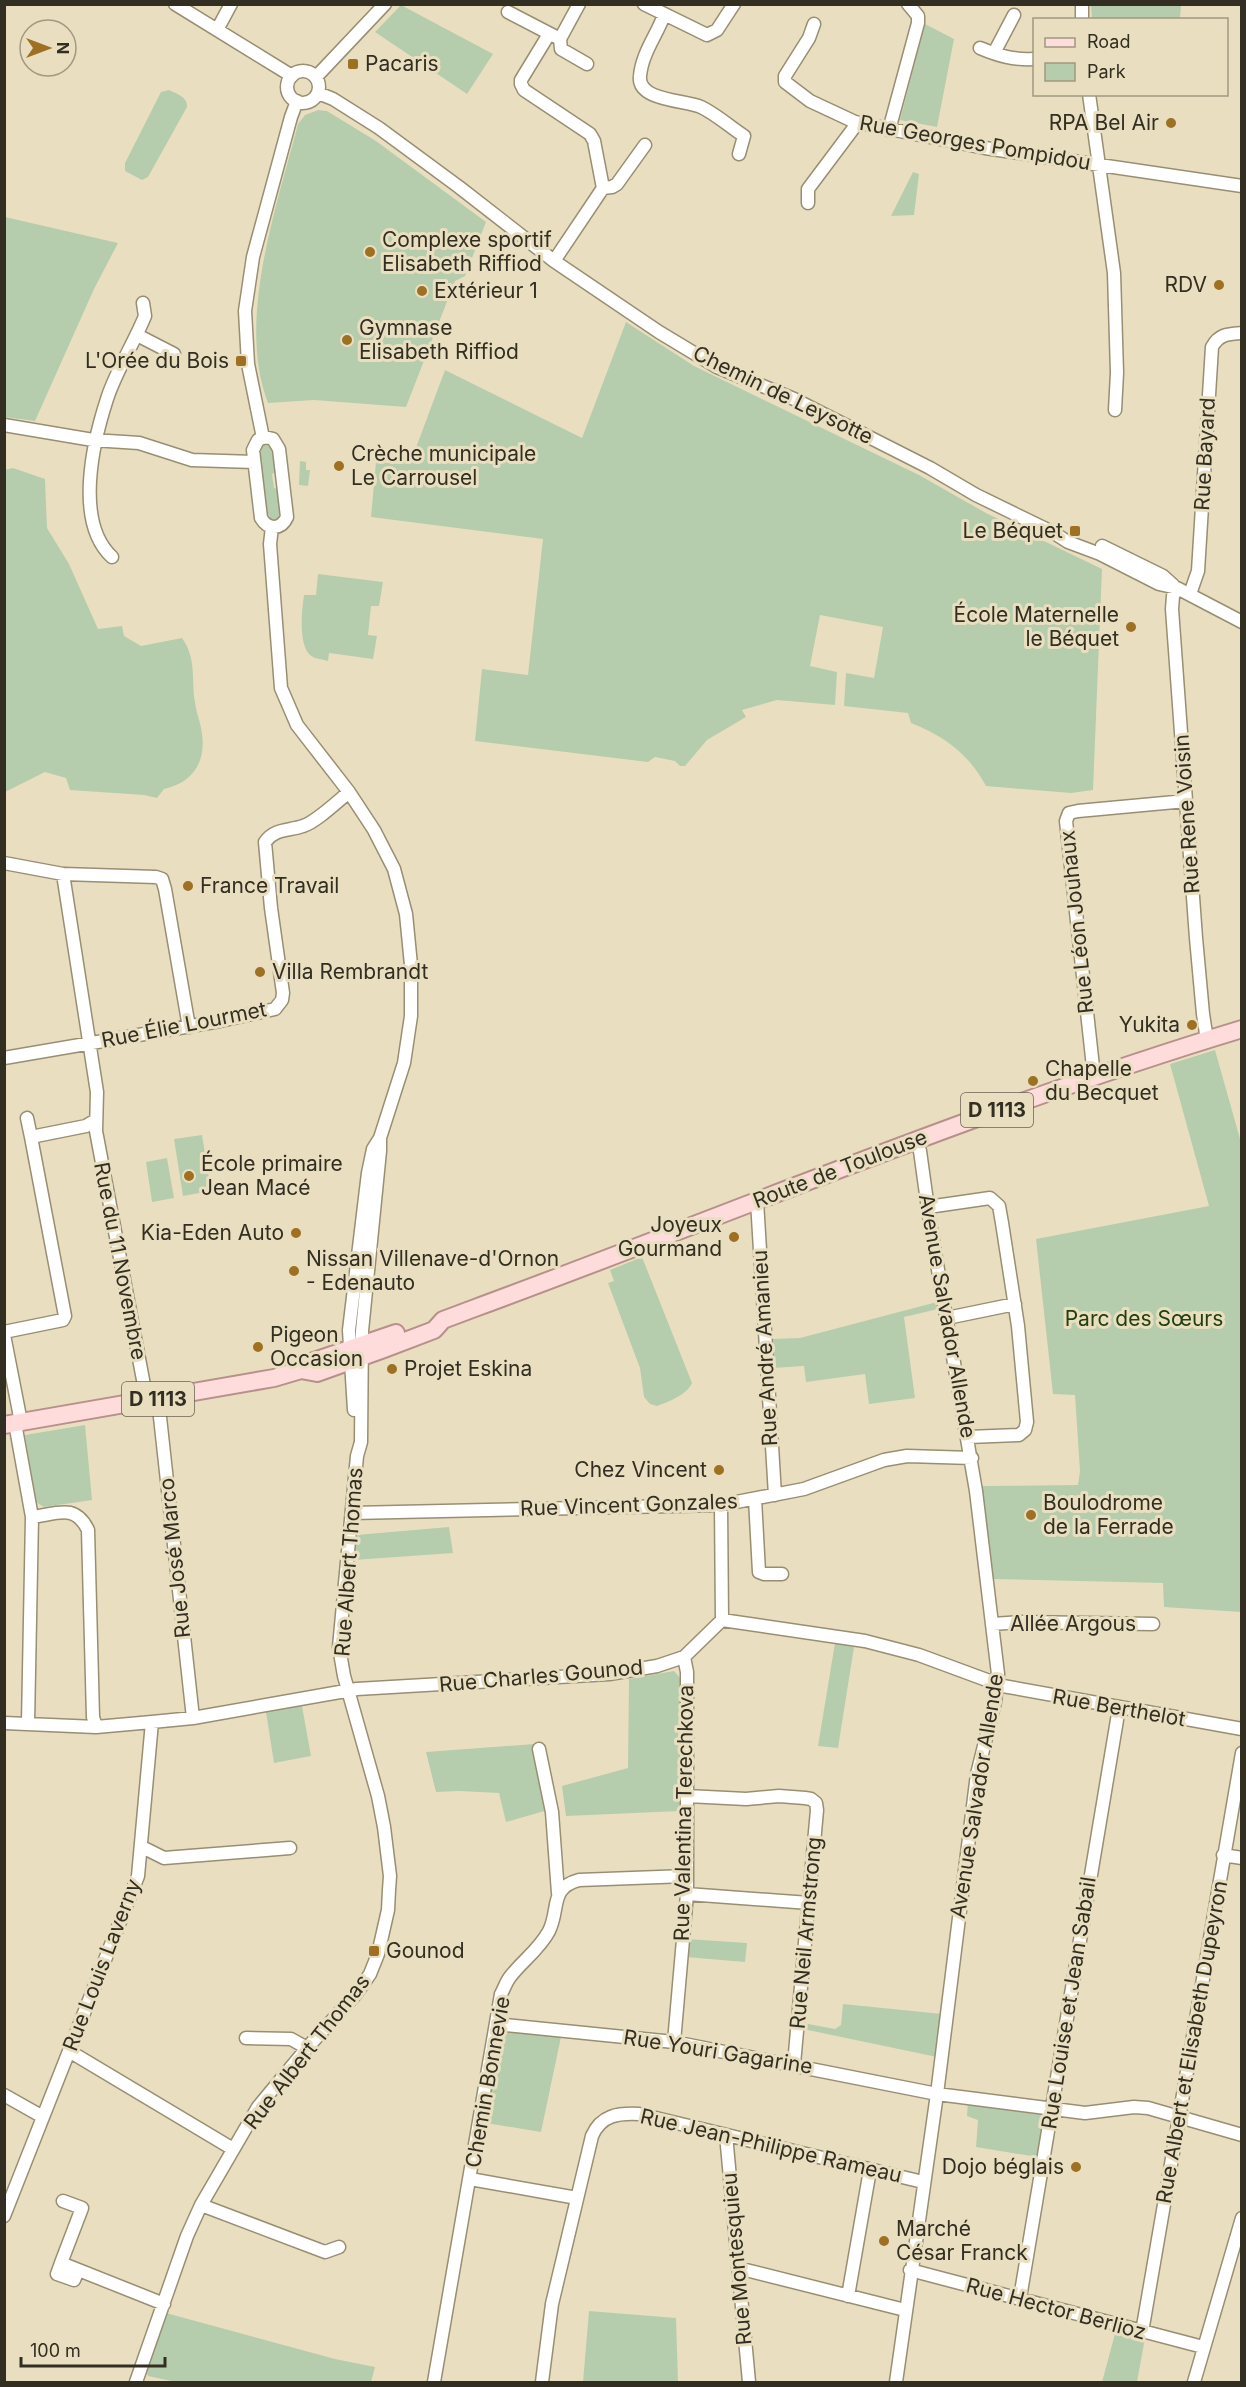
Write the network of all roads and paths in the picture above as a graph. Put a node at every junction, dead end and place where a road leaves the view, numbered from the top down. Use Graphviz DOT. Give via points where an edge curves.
graph roads {
  1 [pos="175,4"];
  2 [pos="231,4"];
  3 [pos="386,4"];
  4 [pos="579,4"];
  5 [pos="644,4"];
  6 [pos="734,4"];
  7 [pos="908,4"];
  8 [pos="508,12"];
  9 [pos="664,15"];
  10 [pos="1014,15"];
  11 [pos="814,24"];
  12 [pos="217,30"];
  13 [pos="555,36"];
  14 [pos="980,48"];
  15 [pos="994,54"];
  16 [pos="1033,59"];
  17 [pos="587,64"];
  18 [pos="292,76"];
  19 [pos="316,77"];
  20 [pos="318,93"];
  21 [pos="1089,96"];
  22 [pos="297,101"];
  23 [pos="855,122"];
  24 [pos="890,130"];
  25 [pos="645,145"];
  26 [pos="739,154"];
  27 [pos="1099,165"];
  28 [pos="1242,186"];
  29 [pos="603,188"];
  30 [pos="808,203"];
  31 [pos="554,261"];
  32 [pos="143,303"];
  33 [pos="1242,333"];
  34 [pos="138,335"];
  35 [pos="174,354"];
  36 [pos="1114,410"];
  37 [pos="4,425"];
  38 [pos="263,438"];
  39 [pos="98,440"];
  40 [pos="254,462"];
  41 [pos="272,527"];
  42 [pos="112,557"];
  43 [pos="1177,588"];
  44 [pos="1190,594"];
  45 [pos="1242,622"];
  46 [pos="349,792"];
  47 [pos="1186,801"];
  48 [pos="4,862"];
  49 [pos="65,874"];
  50 [pos="189,1027"];
  51 [pos="1242,1029"];
  52 [pos="1207,1040"];
  53 [pos="90,1043"];
  54 [pos="4,1058"];
  55 [pos="1094,1076"];
  56 [pos="27,1118"];
  57 [pos="96,1120"];
  58 [pos="31,1137"];
  59 [pos="916,1141"];
  60 [pos="757,1201"];
  61 [pos="928,1207"];
  62 [pos="1015,1304"];
  63 [pos="947,1318"];
  64 [pos="4,1334"];
  65 [pos="356,1353"];
  66 [pos="152,1400"];
  67 [pos="14,1423"];
  68 [pos="968,1437"];
  69 [pos="972,1458"];
  70 [pos="775,1495"];
  71 [pos="755,1499"];
  72 [pos="721,1505"];
  73 [pos="352,1513"];
  74 [pos="32,1517"];
  75 [pos="782,1574"];
  76 [pos="722,1620"];
  77 [pos="1153,1623"];
  78 [pos="993,1624"];
  79 [pos="684,1657"];
  80 [pos="997,1685"];
  81 [pos="348,1690"];
  82 [pos="1119,1708"];
  83 [pos="193,1718"];
  84 [pos="152,1722"];
  85 [pos="4,1723"];
  86 [pos="28,1723"];
  87 [pos="96,1727"];
  88 [pos="1242,1729"];
  89 [pos="539,1749"];
  90 [pos="1242,1753"];
  91 [pos="687,1796"];
  92 [pos="142,1847"];
  93 [pos="290,1848"];
  94 [pos="1223,1855"];
  95 [pos="1242,1858"];
  96 [pos="686,1876"];
  97 [pos="558,1893"];
  98 [pos="687,1894"];
  99 [pos="809,1903"];
  100 [pos="496,2024"];
  101 [pos="246,2038"];
  102 [pos="674,2042"];
  103 [pos="307,2048"];
  104 [pos="69,2051"];
  105 [pos="795,2064"];
  106 [pos="937,2094"];
  107 [pos="4,2095"];
  108 [pos="1052,2109"];
  109 [pos="43,2117"];
  110 [pos="1180,2118"];
  111 [pos="1242,2134"];
  112 [pos="726,2135"];
  113 [pos="233,2149"];
  114 [pos="870,2170"];
  115 [pos="470,2179"];
  116 [pos="923,2182"];
  117 [pos="577,2198"];
  118 [pos="63,2201"];
  119 [pos="201,2205"];
  120 [pos="4,2216"];
  121 [pos="1242,2218"];
  122 [pos="339,2247"];
  123 [pos="738,2268"];
  124 [pos="910,2270"];
  125 [pos="848,2296"];
  126 [pos="1020,2298"];
  127 [pos="164,2304"];
  128 [pos="905,2310"];
  129 [pos="1142,2332"];
  130 [pos="1203,2348"];
  131 [pos="136,2381"];
  132 [pos="149,2382"];
  133 [pos="434,2382"];
  134 [pos="542,2382"];
  135 [pos="749,2382"];
  136 [pos="896,2382"];
  137 [pos="1194,2382"];
  1 -- 12 [label="street"];
  2 -- 12 [label="street"];
  3 -- 19 [label="street"];
  4 -- 13 [label="street"];
  5 -- 9 [label="street"];
  6 -- 9 [label="street" via="717,30 707,35"];
  7 -- 24 [label="street" via="918,16 918,23"];
  8 -- 13 [label="street"];
  9 -- 26 [label="street" via="646,51 639,77 641,86 647,92 701,107 744,136"];
  10 -- 15 [label="street"];
  11 -- 23 [label="street, Rue Georges Pompidou" via="784,82 810,101"];
  12 -- 18 [label="street"];
  13 -- 17 [label="street" via="561,49"];
  13 -- 29 [label="street" via="521,84 524,90 590,134"];
  14 -- 15 [label="street"];
  15 -- 16 [label="street"];
  18 -- 19 [label="street" via="302,71"];
  18 -- 22 [label="street" via="288,89"];
  19 -- 20 [label="street"];
  20 -- 22 [label="street" via="307,102"];
  20 -- 31 [label="street, Chemin de Leysotte" via="379,128"];
  21 -- 27 [label="street"];
  22 -- 38 [label="street" via="253,257 246,300 248,364"];
  23 -- 24 [label="street, Rue Georges Pompidou"];
  23 -- 30 [label="street" via="808,189"];
  24 -- 27 [label="street, Rue Georges Pompidou"];
  25 -- 29 [label="street" via="617,184"];
  27 -- 28 [label="street, Rue Georges Pompidou"];
  27 -- 36 [label="street" via="1116,290"];
  29 -- 31 [label="street"];
  31 -- 43 [label="street, Chemin de Leysotte" via="717,367 802,403 1054,533 1103,547 1163,576"];
  32 -- 34 [label="street" via="145,316"];
  33 -- 44 [label="street, Rue Bayard" via="1224,334 1216,338 1212,347 1198,571"];
  34 -- 35 [label="street"];
  34 -- 39 [label="street" via="107,398"];
  37 -- 39 [label="street"];
  38 -- 40 [label="street" via="254,446"];
  38 -- 41 [label="street" via="273,439 278,445 287,517 282,524"];
  39 -- 40 [label="street" via="139,443 192,460"];
  39 -- 42 [label="street" via="89,489 92,515 102,548"];
  40 -- 41 [label="street" via="261,518"];
  41 -- 46 [label="street, Rue Albert Thomas" via="281,688 297,725"];
  43 -- 44 [label="street, Chemin de Leysotte"];
  43 -- 47 [label="street, Rue Rene Voisin" via="1172,606"];
  44 -- 45 [label="street, Chemin de Leysotte"];
  46 -- 50 [label="street, Rue Élie Lourmet" via="307,825 279,830 265,842 283,993 279,1005 271,1011"];
  46 -- 65 [label="street, Rue Albert Thomas" via="375,830 394,869 406,914 411,965 411,1016 404,1063 380,1138"];
  47 -- 52 [label="street, Rue Rene Voisin"];
  47 -- 55 [label="street, Rue Léon Jouhaux" via="1078,811 1069,813 1066,821"];
  48 -- 49 [label="street"];
  49 -- 50 [label="street" via="162,879"];
  49 -- 53 [label="street, Rue du 11 Novembre"];
  50 -- 53 [label="street, Rue Élie Lourmet"];
  51 -- 52 [label="main road, Route de Toulouse / D 1113"];
  52 -- 55 [label="main road, Route de Toulouse / D 1113"];
  53 -- 54 [label="street, Rue Élie Lourmet"];
  53 -- 57 [label="street, Rue du 11 Novembre" via="97,1092"];
  55 -- 59 [label="main road, Route de Toulouse / D 1113"];
  56 -- 58 [label="street"];
  57 -- 58 [label="street" via="86,1126"];
  57 -- 66 [label="street, Rue du 11 Novembre"];
  58 -- 64 [label="street" via="65,1316 63,1320"];
  59 -- 60 [label="main road, Route de Toulouse / D 1113"];
  59 -- 61 [label="street, Avenue Salvador Allende"];
  60 -- 65 [label="main road, Route de Toulouse / D 1113" via="443,1320 434,1330"];
  60 -- 70 [label="street, Rue André Amanieu"];
  61 -- 62 [label="street" via="985,1197 997,1203"];
  61 -- 63 [label="street, Avenue Salvador Allende"];
  62 -- 63 [label="street"];
  62 -- 68 [label="street" via="1025,1430 1019,1435"];
  63 -- 68 [label="street, Avenue Salvador Allende"];
  64 -- 67 [label="street"];
  65 -- 66 [label="main road, Route de Toulouse / D 1113" via="317,1373 301,1370"];
  65 -- 73 [label="street, Rue Albert Thomas" via="357,1456"];
  66 -- 67 [label="main road, Route de Toulouse / D 1113"];
  66 -- 83 [label="street, Rue José Marco"];
  67 -- 74 [label="street"];
  68 -- 69 [label="street, Avenue Salvador Allende"];
  69 -- 70 [label="street, Rue Vincent Gonzales" via="907,1456 884,1460 817,1485"];
  69 -- 78 [label="street, Avenue Salvador Allende"];
  70 -- 71 [label="street, Rue Vincent Gonzales"];
  71 -- 72 [label="street, Rue Vincent Gonzales"];
  71 -- 75 [label="street" via="759,1572"];
  72 -- 73 [label="street, Rue Vincent Gonzales"];
  72 -- 76 [label="street"];
  73 -- 81 [label="street, Rue Albert Thomas" via="339,1647"];
  74 -- 86 [label="street"];
  74 -- 87 [label="street" via="72,1512 82,1518 88,1530"];
  76 -- 79 [label="street, Rue Charles Gounod"];
  76 -- 80 [label="street" via="866,1641 919,1655"];
  77 -- 78 [label="street, Allée Argous"];
  78 -- 80 [label="street, Avenue Salvador Allende"];
  79 -- 81 [label="street, Rue Charles Gounod" via="657,1666 583,1676"];
  79 -- 91 [label="street, Rue Valentina Terechkova"];
  80 -- 82 [label="street, Rue Berthelot"];
  80 -- 106 [label="street, Avenue Salvador Allende" via="977,1774"];
  81 -- 83 [label="street"];
  81 -- 103 [label="street, Rue Albert Thomas" via="384,1827 390,1876 388,1910 370,1974"];
  82 -- 88 [label="street, Rue Berthelot"];
  82 -- 108 [label="street, Rue Louise et Jean Sabail"];
  83 -- 84 [label="street"];
  84 -- 87 [label="street"];
  84 -- 92 [label="street, Rue Louis Laverny"];
  85 -- 86 [label="street"];
  86 -- 87 [label="street"];
  89 -- 97 [label="street, Chemin Bonnevie" via="552,1812"];
  90 -- 94 [label="street, Rue Albert et Elisabeth Dupeyron"];
  91 -- 96 [label="street, Rue Valentina Terechkova"];
  91 -- 99 [label="street, Rue Neil Armstrong" via="779,1796 811,1799 816,1803"];
  92 -- 93 [label="street" via="164,1858"];
  92 -- 104 [label="street, Rue Louis Laverny" via="138,1876"];
  94 -- 95 [label="street"];
  94 -- 110 [label="street, Rue Albert et Elisabeth Dupeyron"];
  96 -- 97 [label="street" via="579,1880 567,1883"];
  96 -- 98 [label="street, Rue Valentina Terechkova"];
  97 -- 100 [label="street, Chemin Bonnevie" via="544,1941 510,1977 501,1994"];
  98 -- 99 [label="street"];
  98 -- 102 [label="street, Rue Valentina Terechkova"];
  99 -- 105 [label="street, Rue Neil Armstrong"];
  100 -- 102 [label="street, Rue Youri Gagarine"];
  100 -- 115 [label="street, Chemin Bonnevie"];
  101 -- 103 [label="street" via="291,2039"];
  102 -- 105 [label="street, Rue Youri Gagarine"];
  103 -- 113 [label="street, Rue Albert Thomas" via="258,2107"];
  104 -- 109 [label="street, Rue Louis Laverny"];
  104 -- 113 [label="street"];
  105 -- 106 [label="street, Rue Youri Gagarine"];
  106 -- 108 [label="street, Rue Youri Gagarine"];
  106 -- 116 [label="street, Avenue Salvador Allende"];
  107 -- 109 [label="street"];
  108 -- 110 [label="street, Rue Youri Gagarine" via="1093,2113 1134,2106"];
  108 -- 126 [label="street, Rue Louise et Jean Sabail"];
  109 -- 120 [label="street, Rue Louis Laverny"];
  110 -- 111 [label="street, Rue Youri Gagarine"];
  110 -- 129 [label="street, Rue Albert et Elisabeth Dupeyron"];
  112 -- 114 [label="street, Rue Jean-Philippe Rameau"];
  112 -- 117 [label="street, Rue Jean-Philippe Rameau" via="639,2114 602,2120 592,2136"];
  112 -- 123 [label="street, Rue Montesquieu"];
  113 -- 119 [label="street, Rue Albert Thomas"];
  114 -- 116 [label="street, Rue Jean-Philippe Rameau"];
  114 -- 125 [label="street"];
  115 -- 117 [label="street"];
  115 -- 133 [label="street, Chemin Bonnevie"];
  116 -- 124 [label="street, Avenue Salvador Allende"];
  117 -- 134 [label="street, Rue Jean-Philippe Rameau" via="552,2304"];
  118 -- 127 [label="street" via="82,2208 61,2264"];
  119 -- 122 [label="street" via="325,2252"];
  119 -- 127 [label="street, Rue Albert Thomas"];
  121 -- 130 [label="street"];
  123 -- 125 [label="street"];
  123 -- 135 [label="street, Rue Montesquieu"];
  124 -- 126 [label="street, Rue Hector Berlioz"];
  124 -- 128 [label="street, Avenue Salvador Allende"];
  125 -- 128 [label="street"];
  126 -- 129 [label="street, Rue Hector Berlioz"];
  127 -- 131 [label="street, Rue Albert Thomas"];
  128 -- 136 [label="street, Avenue Salvador Allende"];
  129 -- 130 [label="street, Rue Hector Berlioz"];
  130 -- 137 [label="street"];
  131 -- 132 [label="street"];
}
